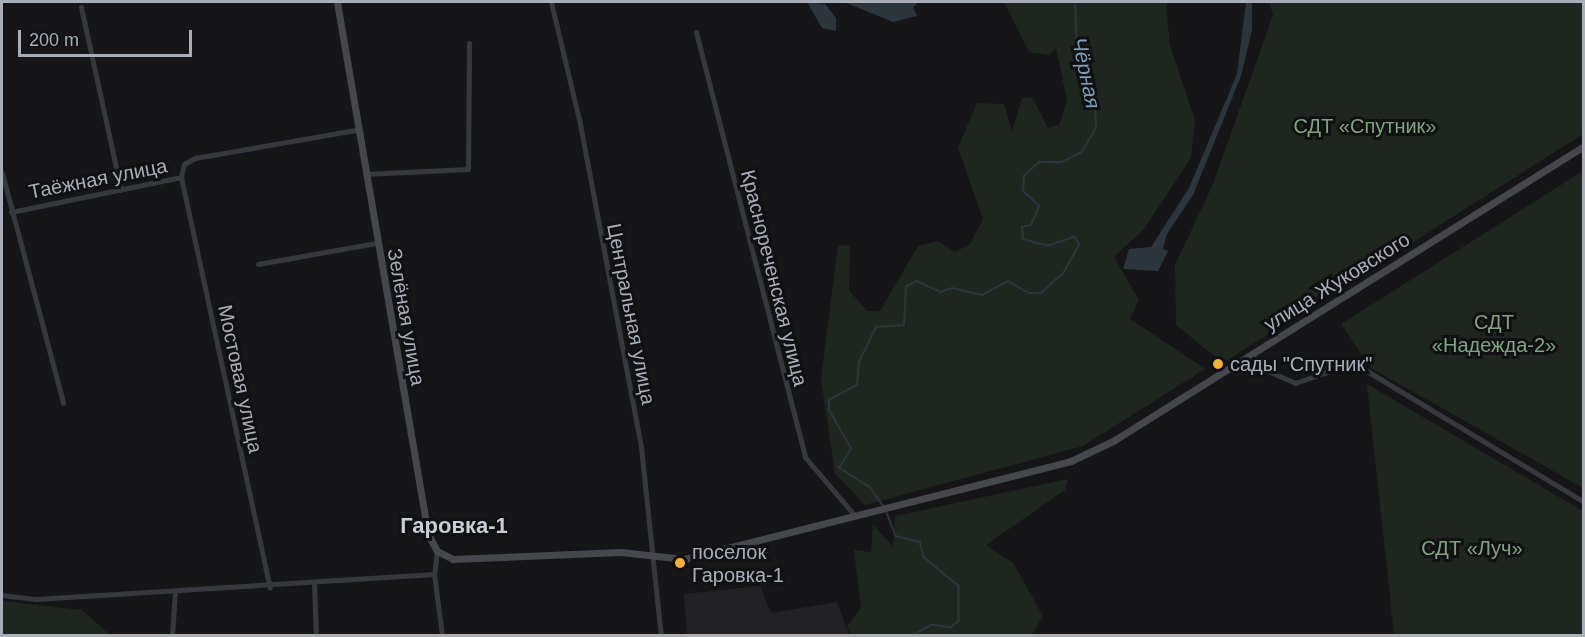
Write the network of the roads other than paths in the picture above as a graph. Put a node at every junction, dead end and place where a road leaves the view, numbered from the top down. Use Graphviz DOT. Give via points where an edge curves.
graph roads {
  1 [pos="337,2"];
  2 [pos="551,2"];
  3 [pos="81,7"];
  4 [pos="696,32"];
  5 [pos="469,43"];
  6 [pos="356,130"];
  7 [pos="1584,146"];
  8 [pos="2,173"];
  9 [pos="364,174"];
  10 [pos="181,177"];
  11 [pos="121,190"];
  12 [pos="11,212"];
  13 [pos="376,243"];
  14 [pos="258,264"];
  15 [pos="1252,355"];
  16 [pos="63,403"];
  17 [pos="1584,502"];
  18 [pos="855,516"];
  19 [pos="437,551"];
  20 [pos="652,556"];
  21 [pos="434,574"];
  22 [pos="314,585"];
  23 [pos="270,587"];
  24 [pos="175,591"];
  25 [pos="2,595"];
  26 [pos="172,636"];
  27 [pos="316,636"];
  28 [pos="442,636"];
  29 [pos="661,636"];
  1 -- 6 [label="main road, Зелёная улица"];
  2 -- 20 [label="street, Центральная улица" via="580,124 638,435"];
  3 -- 11 [label="street"];
  4 -- 18 [label="street, Краснореченская улица" via="805,457"];
  5 -- 9 [label="street" via="468,169"];
  6 -- 9 [label="main road, Зелёная улица"];
  6 -- 10 [label="street, Таёжная улица" via="195,158 184,164"];
  7 -- 15 [label="main road, улица Жуковского"];
  8 -- 12 [label="street, Таёжная улица"];
  9 -- 13 [label="main road, Зелёная улица"];
  10 -- 11 [label="street, Таёжная улица"];
  10 -- 23 [label="street, Мостовая улица"];
  11 -- 12 [label="street, Таёжная улица"];
  12 -- 16 [label="street, Таёжная улица"];
  13 -- 14 [label="street"];
  13 -- 19 [label="main road, Зелёная улица" via="428,534"];
  15 -- 17 [label="street" via="1266,370 1295,383 1342,368 1367,371"];
  15 -- 18 [label="main road, улица Жуковского" via="1089,454"];
  18 -- 20 [label="main road, улица Жуковского" via="695,556"];
  19 -- 20 [label="main road, улица Жуковского" via="466,559"];
  19 -- 21 [label="street, Зелёная улица"];
  20 -- 29 [label="street, Центральная улица"];
  21 -- 22 [label="street"];
  21 -- 28 [label="street, Зелёная улица"];
  22 -- 23 [label="street"];
  22 -- 27 [label="street"];
  23 -- 24 [label="street"];
  24 -- 25 [label="street"];
  24 -- 26 [label="street"];
}
